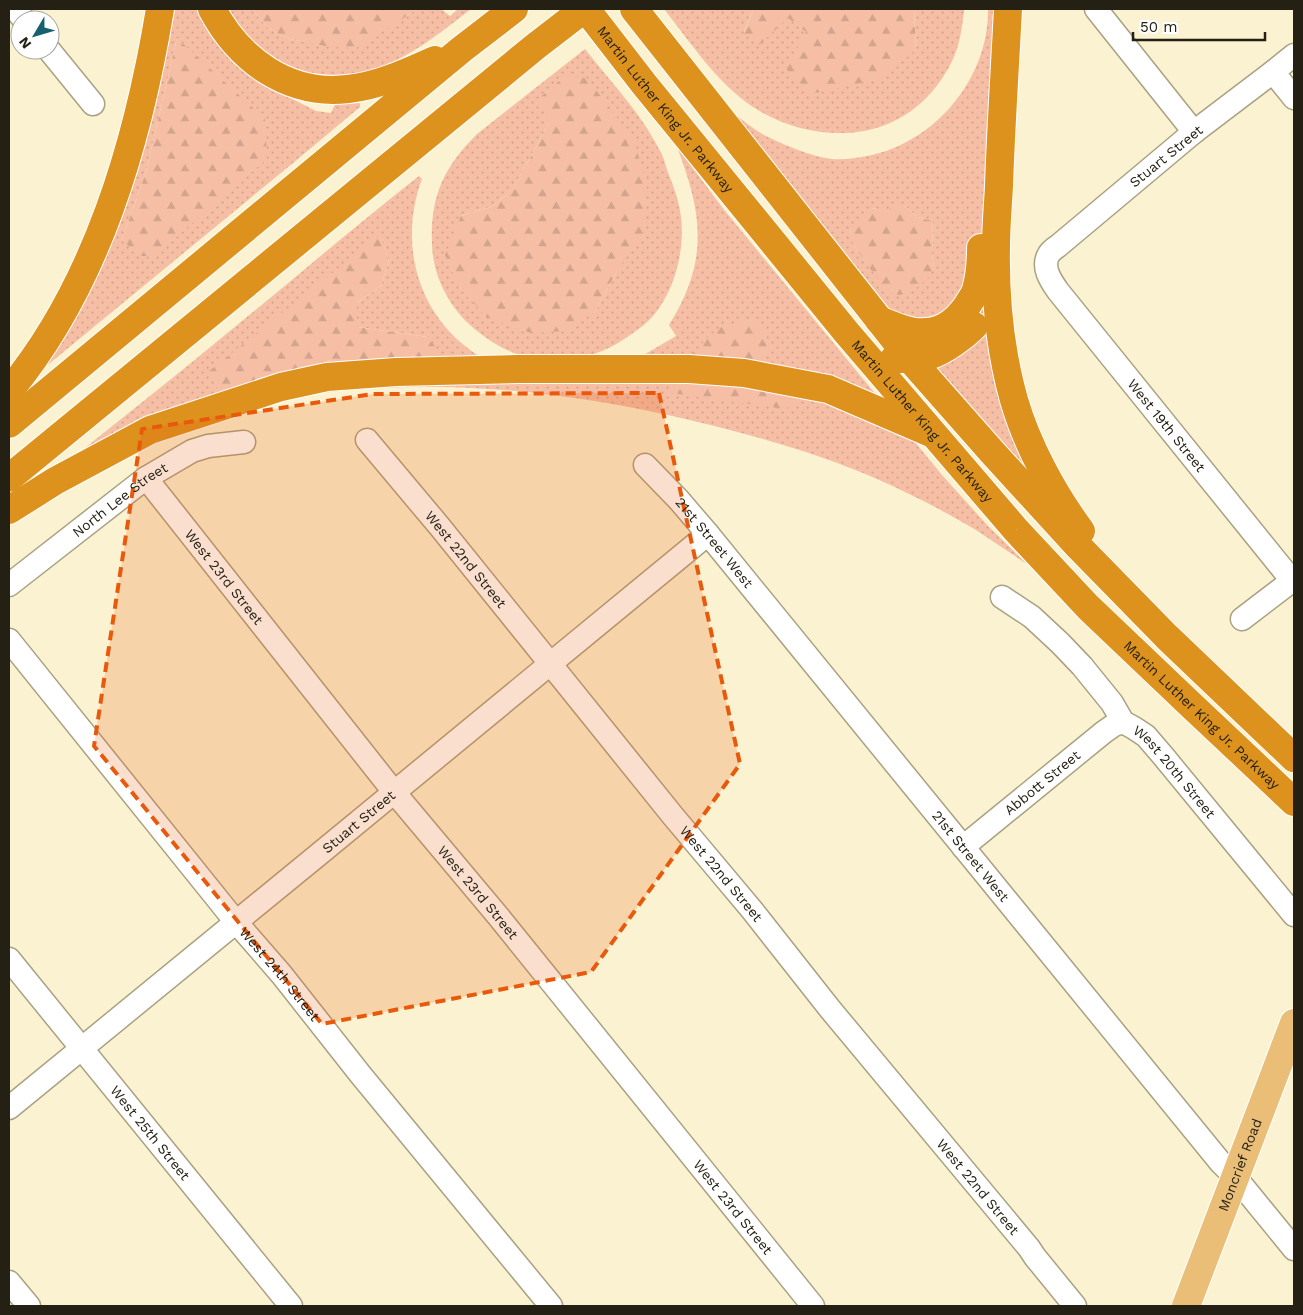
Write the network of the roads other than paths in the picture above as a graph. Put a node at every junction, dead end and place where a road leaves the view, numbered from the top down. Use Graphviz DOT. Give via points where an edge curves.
graph roads {
  1 [pos="160,9"];
  2 [pos="212,9"];
  3 [pos="585,9"];
  4 [pos="634,9"];
  5 [pos="990,9"];
  6 [pos="1008,9"];
  7 [pos="1096,9"];
  8 [pos="512,11"];
  9 [pos="462,49"];
  10 [pos="1294,55"];
  11 [pos="57,60"];
  12 [pos="1273,72"];
  13 [pos="1294,98"];
  14 [pos="93,104"];
  15 [pos="1194,132"];
  16 [pos="1046,264"];
  17 [pos="997,299"];
  18 [pos="879,320"];
  19 [pos="862,350"];
  20 [pos="910,359"];
  21 [pos="9,390"];
  22 [pos="9,424"];
  23 [pos="933,434"];
  24 [pos="367,440"];
  25 [pos="244,442"];
  26 [pos="646,465"];
  27 [pos="9,478"];
  28 [pos="146,478"];
  29 [pos="9,510"];
  30 [pos="708,534"];
  31 [pos="1293,581"];
  32 [pos="9,585"];
  33 [pos="1002,597"];
  34 [pos="1242,619"];
  35 [pos="1167,637"];
  36 [pos="9,640"];
  37 [pos="550,664"];
  38 [pos="1123,722"];
  39 [pos="1294,758"];
  40 [pos="394,792"];
  41 [pos="1294,802"];
  42 [pos="963,847"];
  43 [pos="1294,915"];
  44 [pos="236,922"];
  45 [pos="9,959"];
  46 [pos="1294,1023"];
  47 [pos="82,1049"];
  48 [pos="9,1108"];
  49 [pos="1236,1178"];
  50 [pos="1294,1249"];
  51 [pos="9,1282"];
  52 [pos="29,1306"];
  53 [pos="291,1306"];
  54 [pos="551,1306"];
  55 [pos="813,1306"];
  56 [pos="1075,1306"];
  57 [pos="1186,1306"];
  1 -- 21 [label="highway" via="142,99 102,228 52,331"];
  2 -- 9 [label="highway" via="220,25 251,59 268,72 308,88 328,90 365,86"];
  3 -- 19 [label="highway, Martin Luther King Jr. Parkway"];
  3 -- 27 [label="highway"];
  4 -- 18 [label="highway"];
  5 -- 18 [label="highway" via="981,268 974,294 948,326 932,332 902,329"];
  6 -- 17 [label="highway" via="996,245"];
  7 -- 15 [label="street"];
  8 -- 9 [label="highway"];
  9 -- 22 [label="highway"];
  10 -- 12 [label="street, Stuart Street"];
  11 -- 14 [label="street"];
  12 -- 13 [label="street"];
  12 -- 15 [label="street, Stuart Street"];
  15 -- 16 [label="street, Stuart Street" via="1058,246"];
  16 -- 31 [label="street, West 19th Street" via="1051,282 1058,291"];
  17 -- 20 [label="highway" via="961,339 931,355"];
  17 -- 35 [label="highway" via="1010,384 1022,422 1046,474 1074,521"];
  18 -- 20 [label="highway"];
  19 -- 20 [label="highway"];
  19 -- 23 [label="highway, Martin Luther King Jr. Parkway"];
  20 -- 35 [label="highway" via="1033,498"];
  23 -- 29 [label="highway" via="828,389 744,373 518,369 337,376 281,387 150,430 55,481"];
  23 -- 41 [label="highway, Martin Luther King Jr. Parkway" via="1088,607"];
  24 -- 37 [label="street, West 22nd Street"];
  25 -- 28 [label="street, North Lee Street" via="192,451"];
  26 -- 30 [label="street, 21st Street West"];
  28 -- 32 [label="street, North Lee Street"];
  28 -- 40 [label="street, West 23rd Street"];
  30 -- 37 [label="street, Stuart Street"];
  30 -- 42 [label="street, 21st Street West"];
  31 -- 34 [label="street"];
  33 -- 38 [label="street, West 20th Street" via="1032,617 1060,643 1112,703"];
  35 -- 39 [label="highway"];
  36 -- 44 [label="street, West 24th Street"];
  37 -- 40 [label="street, Stuart Street"];
  37 -- 56 [label="street, West 22nd Street"];
  38 -- 42 [label="street, Abbott Street" via="1104,732"];
  38 -- 43 [label="street, West 20th Street" via="1146,736"];
  40 -- 44 [label="street, Stuart Street"];
  40 -- 55 [label="street, West 23rd Street"];
  42 -- 49 [label="street, 21st Street West"];
  44 -- 47 [label="street, Stuart Street"];
  44 -- 54 [label="street, West 24th Street"];
  45 -- 47 [label="street, West 25th Street"];
  46 -- 49 [label="main road, Moncrief Road"];
  47 -- 48 [label="street, Stuart Street"];
  47 -- 53 [label="street, West 25th Street"];
  49 -- 50 [label="street, 21st Street West"];
  49 -- 57 [label="main road, Moncrief Road"];
  51 -- 52 [label="street"];
}
